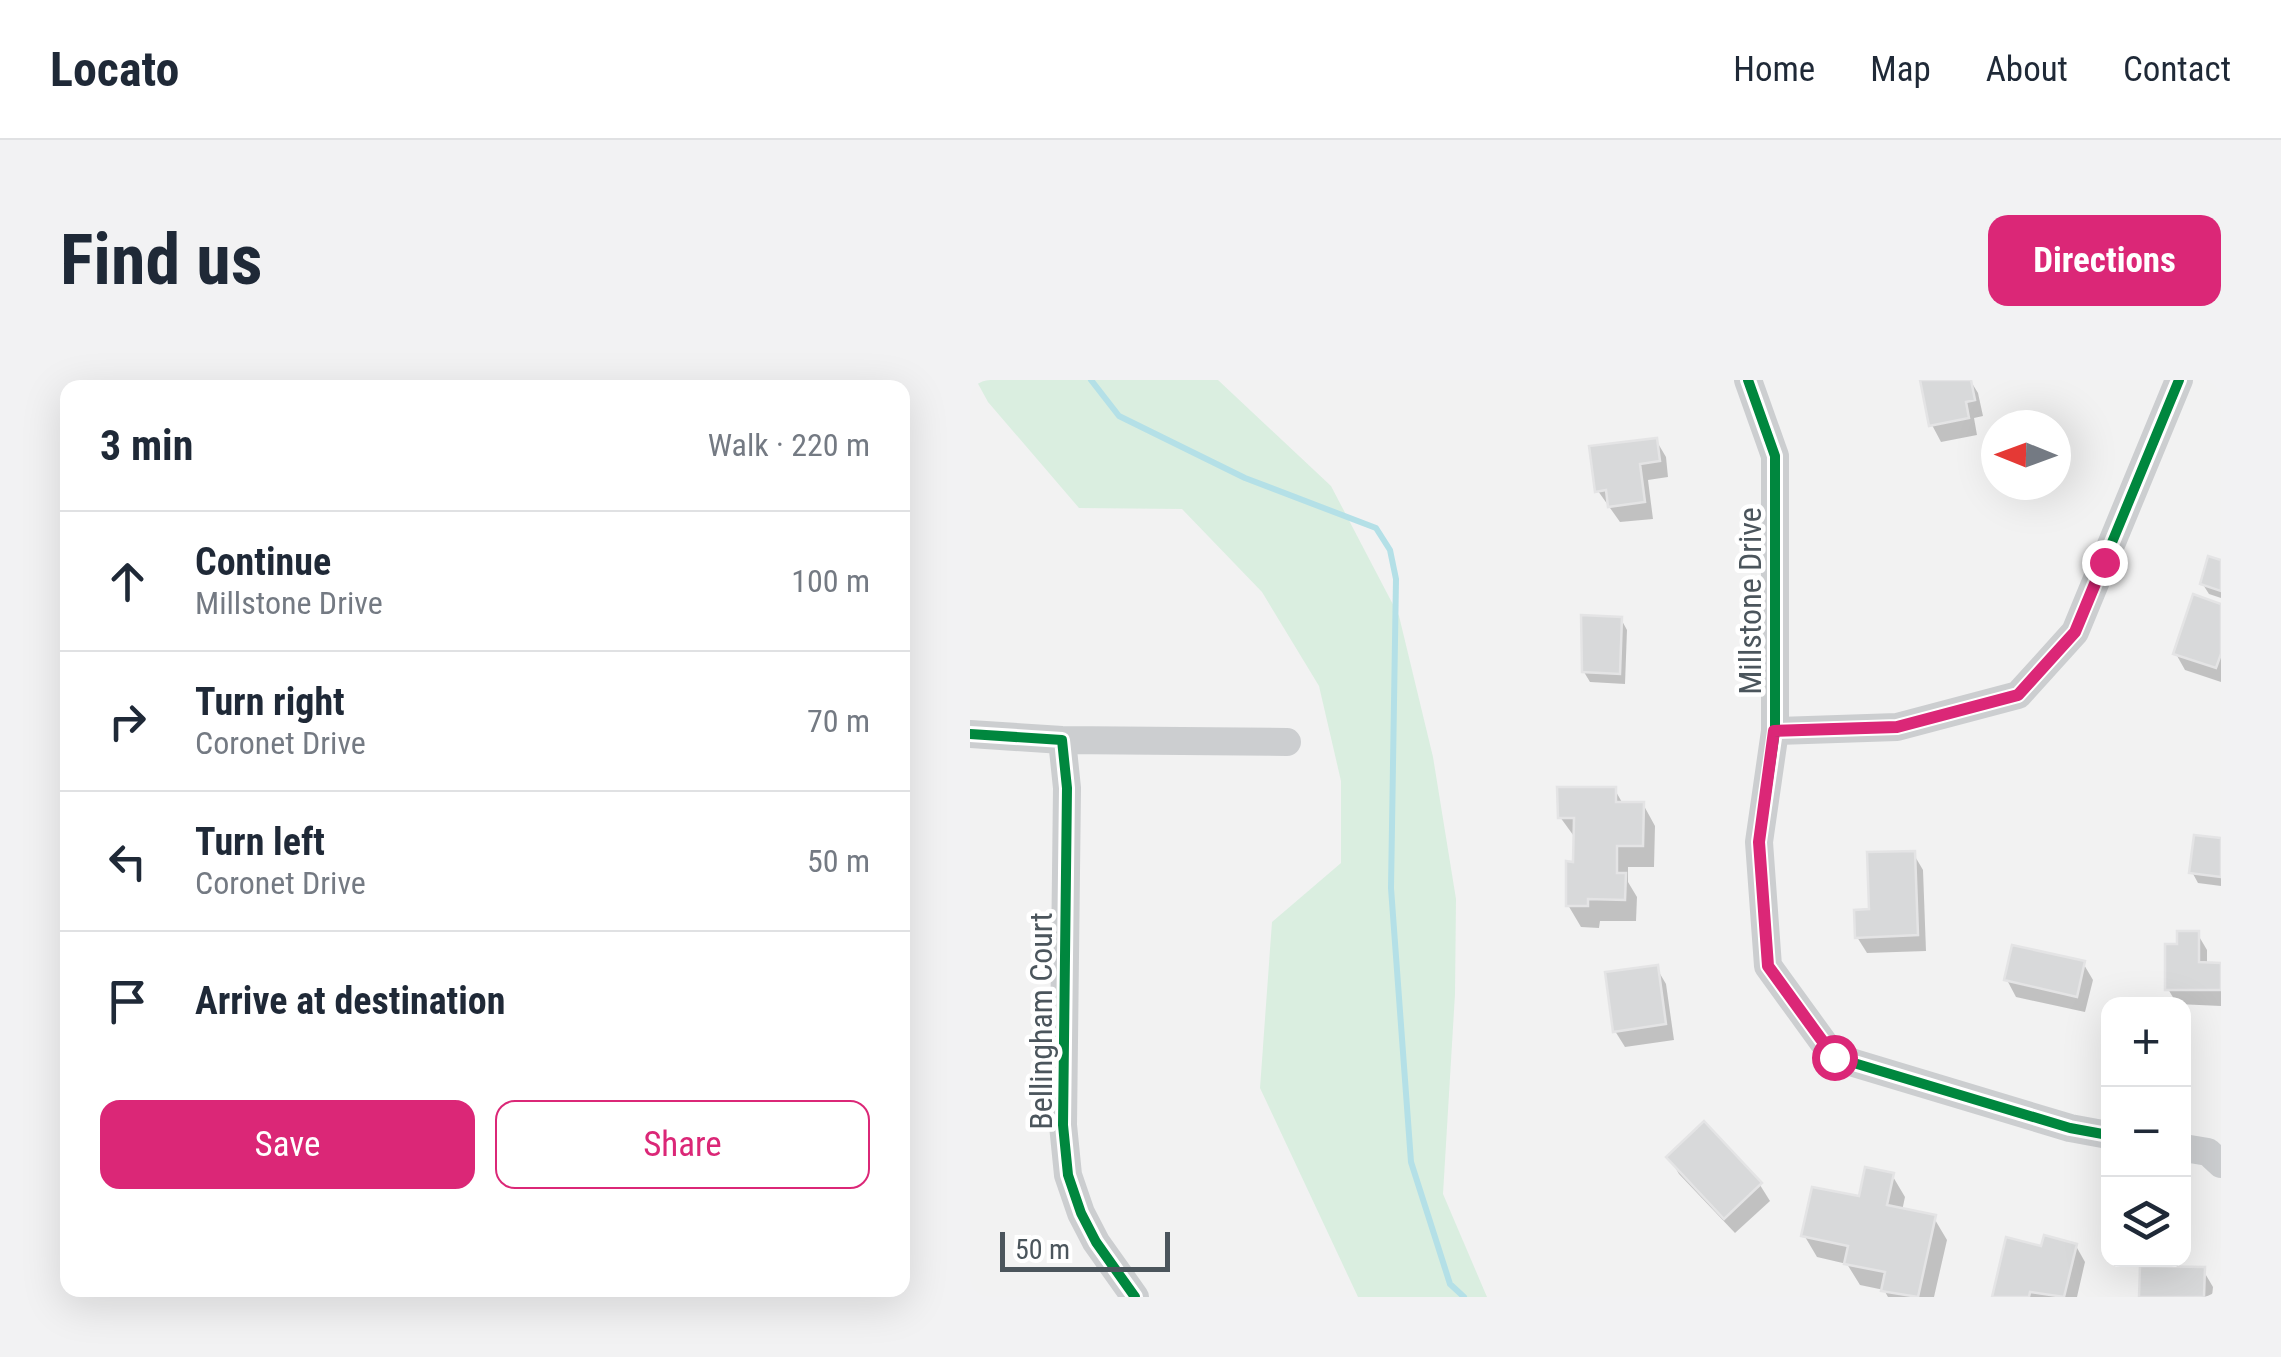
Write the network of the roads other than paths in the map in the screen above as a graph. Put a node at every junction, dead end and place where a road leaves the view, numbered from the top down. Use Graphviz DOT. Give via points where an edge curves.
graph roads {
  1 [pos="1748,380"];
  2 [pos="2180,380"];
  3 [pos="1774,731"];
  4 [pos="970,734"];
  5 [pos="1062,740"];
  6 [pos="1287,742"];
  7 [pos="2101,1134"];
  8 [pos="2191,1149"];
  9 [pos="2221,1164"];
  10 [pos="1135,1297"];
  1 -- 3 [label="street, Millstone Drive" via="1775,456"];
  2 -- 3 [label="street" via="2075,632 2018,695 1897,727"];
  3 -- 7 [label="street, Millstone Drive" via="1759,842 1768,966 1834,1057"];
  4 -- 5 [label="street"];
  5 -- 6 [label="street"];
  5 -- 10 [label="street, Bellingham Court" via="1068,1175 1096,1242"];
  8 -- 9 [label="street"];
}
